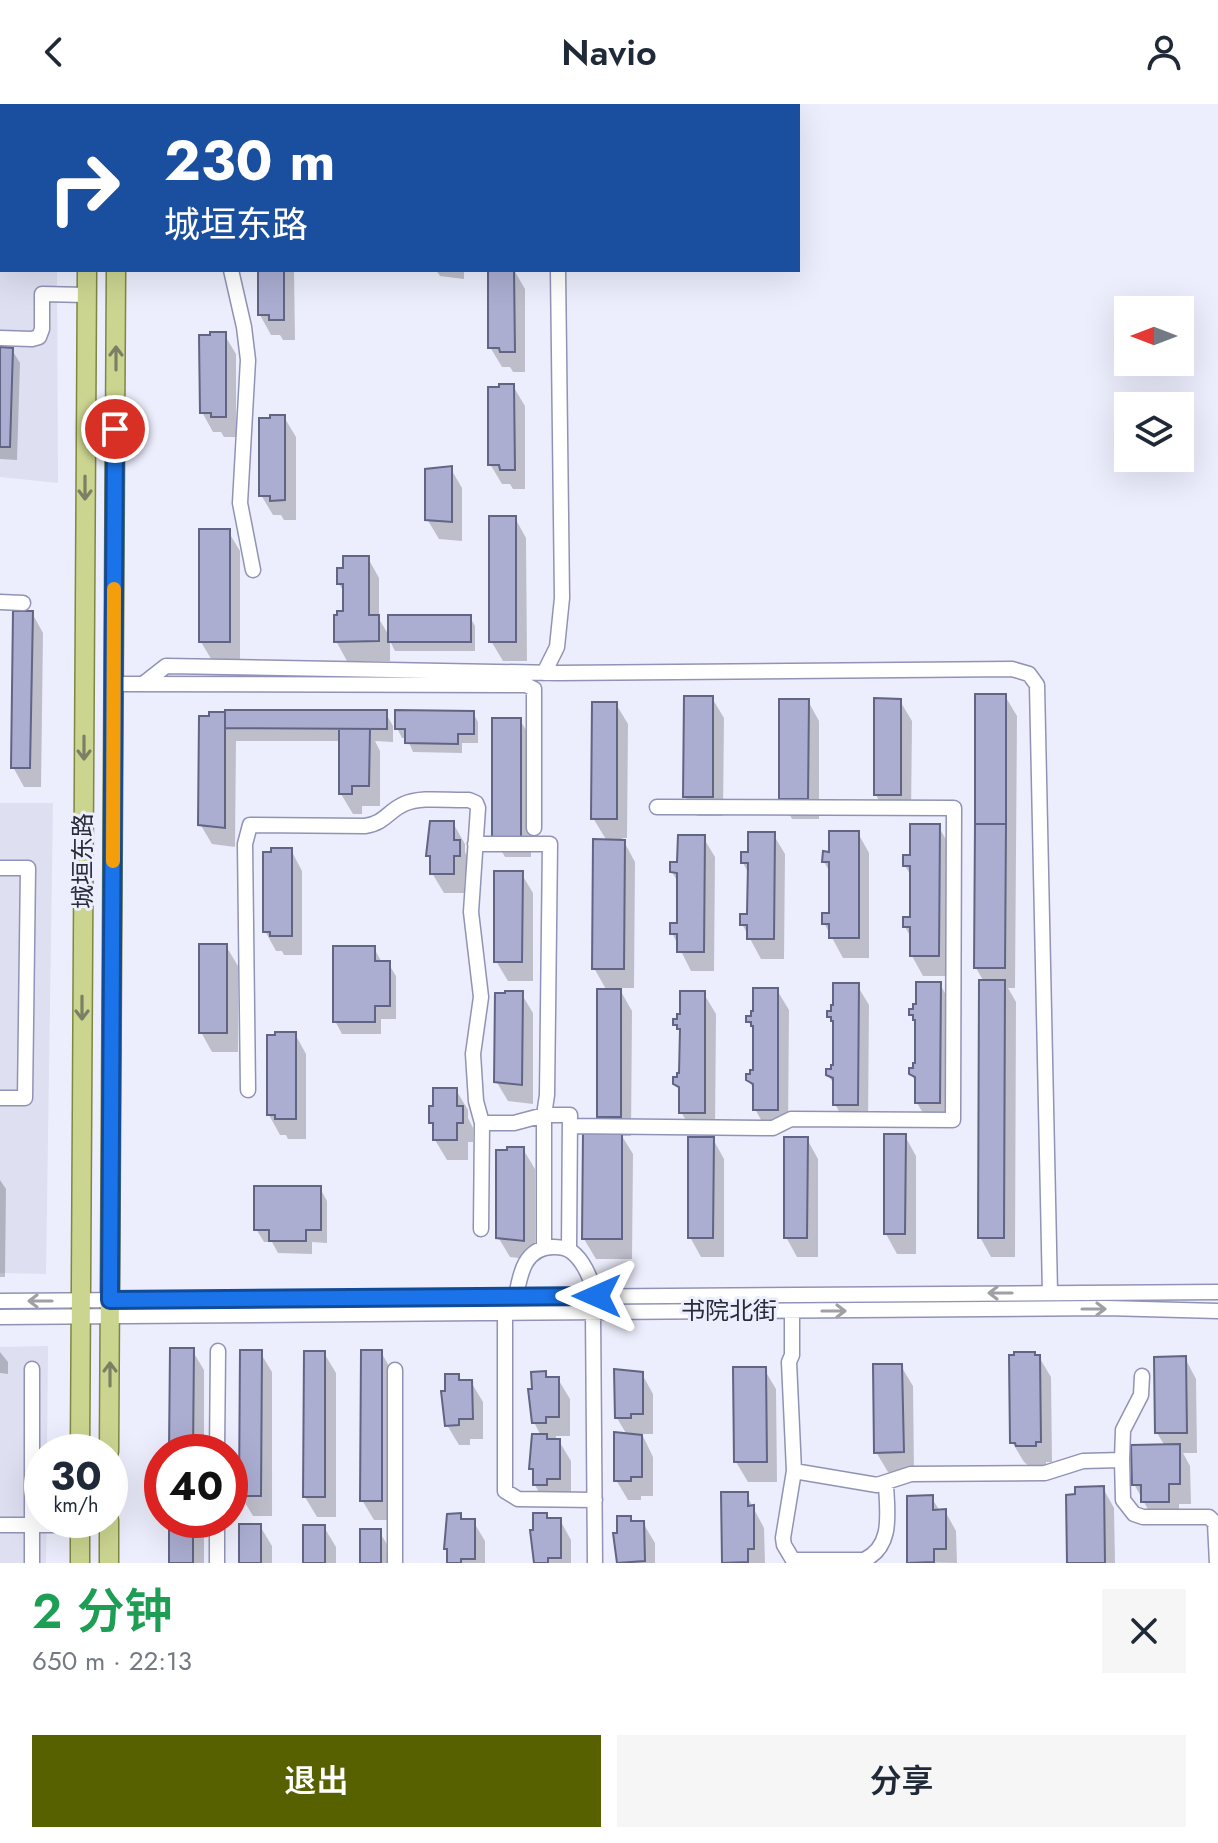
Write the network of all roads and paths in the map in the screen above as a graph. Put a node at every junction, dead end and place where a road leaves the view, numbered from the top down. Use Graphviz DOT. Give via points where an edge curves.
graph roads {
  1 [pos="87,272"];
  2 [pos="116,272"];
  3 [pos="231,272"];
  4 [pos="558,272"];
  5 [pos="86,295"];
  6 [pos="0,338"];
  7 [pos="253,570"];
  8 [pos="0,602"];
  9 [pos="23,603"];
  10 [pos="544,673"];
  11 [pos="114,684"];
  12 [pos="143,684"];
  13 [pos="657,807"];
  14 [pos="534,828"];
  15 [pos="475,844"];
  16 [pos="0,868"];
  17 [pos="248,1090"];
  18 [pos="0,1098"];
  19 [pos="544,1115"];
  20 [pos="482,1123"];
  21 [pos="570,1126"];
  22 [pos="481,1229"];
  23 [pos="544,1247"];
  24 [pos="569,1250"];
  25 [pos="1218,1292"];
  26 [pos="1050,1293"];
  27 [pos="597,1296"];
  28 [pos="516,1297"];
  29 [pos="0,1301"];
  30 [pos="110,1308"];
  31 [pos="80,1309"];
  32 [pos="792,1311"];
  33 [pos="1218,1311"];
  34 [pos="505,1313"];
  35 [pos="593,1313"];
  36 [pos="0,1317"];
  37 [pos="218,1351"];
  38 [pos="32,1369"];
  39 [pos="395,1370"];
  40 [pos="1142,1376"];
  41 [pos="32,1434"];
  42 [pos="80,1434"];
  43 [pos="109,1434"];
  44 [pos="217,1434"];
  45 [pos="1122,1460"];
  46 [pos="794,1471"];
  47 [pos="886,1484"];
  48 [pos="595,1500"];
  49 [pos="0,1525"];
  50 [pos="24,1525"];
  51 [pos="32,1538"];
  52 [pos="80,1538"];
  53 [pos="109,1538"];
  54 [pos="217,1538"];
  55 [pos="32,1563"];
  56 [pos="80,1563"];
  57 [pos="109,1563"];
  58 [pos="217,1563"];
  59 [pos="395,1563"];
  60 [pos="595,1563"];
  61 [pos="1217,1563"];
  1 -- 5 [label="main road, 城垣东路"];
  11 -- 2 [label="main road, 城垣东路, one-way"];
  3 -- 7 [label="street" via="248,360 240,503"];
  4 -- 10 [label="street" via="562,598 557,647"];
  5 -- 6 [label="street" via="42,294 39,337"];
  5 -- 31 [label="main road, 城垣东路, one-way"];
  8 -- 9 [label="street"];
  10 -- 12 [label="street" via="166,666"];
  10 -- 26 [label="street" via="1012,669 1029,674 1037,685"];
  11 -- 12 [label="street"];
  11 -- 30 [label="main road, 城垣东路"];
  12 -- 14 [label="street" via="526,685 534,689"];
  13 -- 21 [label="street" via="954,808 953,1120 791,1119 773,1128"];
  15 -- 17 [label="street" via="478,808 469,800 418,801 365,826 250,825 245,844"];
  15 -- 19 [label="street" via="550,844"];
  15 -- 20 [label="street" via="471,912 481,997 473,1054"];
  16 -- 18 [label="street" via="28,868 25,1098"];
  19 -- 20 [label="street" via="514,1123"];
  19 -- 21 [label="street" via="570,1115"];
  19 -- 23 [label="street"];
  20 -- 22 [label="street"];
  21 -- 24 [label="street"];
  23 -- 24 [label="street"];
  23 -- 28 [label="street" via="528,1258"];
  24 -- 27 [label="street" via="589,1275"];
  25 -- 26 [label="street, 书院北街"];
  26 -- 27 [label="street, 书院北街, one-way"];
  27 -- 28 [label="street, 书院北街"];
  28 -- 30 [label="street, 书院北街"];
  31 -- 29 [label="street, 书院北街, one-way"];
  30 -- 31 [label="street, 书院北街"];
  30 -- 34 [label="street, 书院北街"];
  43 -- 30 [label="main road, 城垣东路, one-way"];
  31 -- 36 [label="street, 书院北街"];
  31 -- 42 [label="main road, 城垣东路"];
  32 -- 33 [label="street, 书院北街, one-way"];
  32 -- 35 [label="street, 书院北街"];
  32 -- 46 [label="street"];
  34 -- 35 [label="street, 书院北街"];
  34 -- 48 [label="street" via="505,1491 518,1499"];
  35 -- 48 [label="street"];
  37 -- 44 [label="street"];
  38 -- 41 [label="street"];
  39 -- 59 [label="street"];
  40 -- 45 [label="street" via="1141,1395 1123,1430"];
  45 -- 47 [label="street" via="1083,1461 1045,1473 911,1474"];
  45 -- 61 [label="street" via="1128,1508 1143,1517 1209,1517 1215,1523"];
  46 -- 47 [label="street"];
  46 -- 47 [label="street" via="783,1538 793,1560 801,1562 872,1556 886,1538"];
  48 -- 60 [label="street"];
  49 -- 50 [label="street"];
  51 -- 55 [label="street"];
  52 -- 56 [label="main road"];
  53 -- 57 [label="main road"];
  54 -- 58 [label="street"];
}
